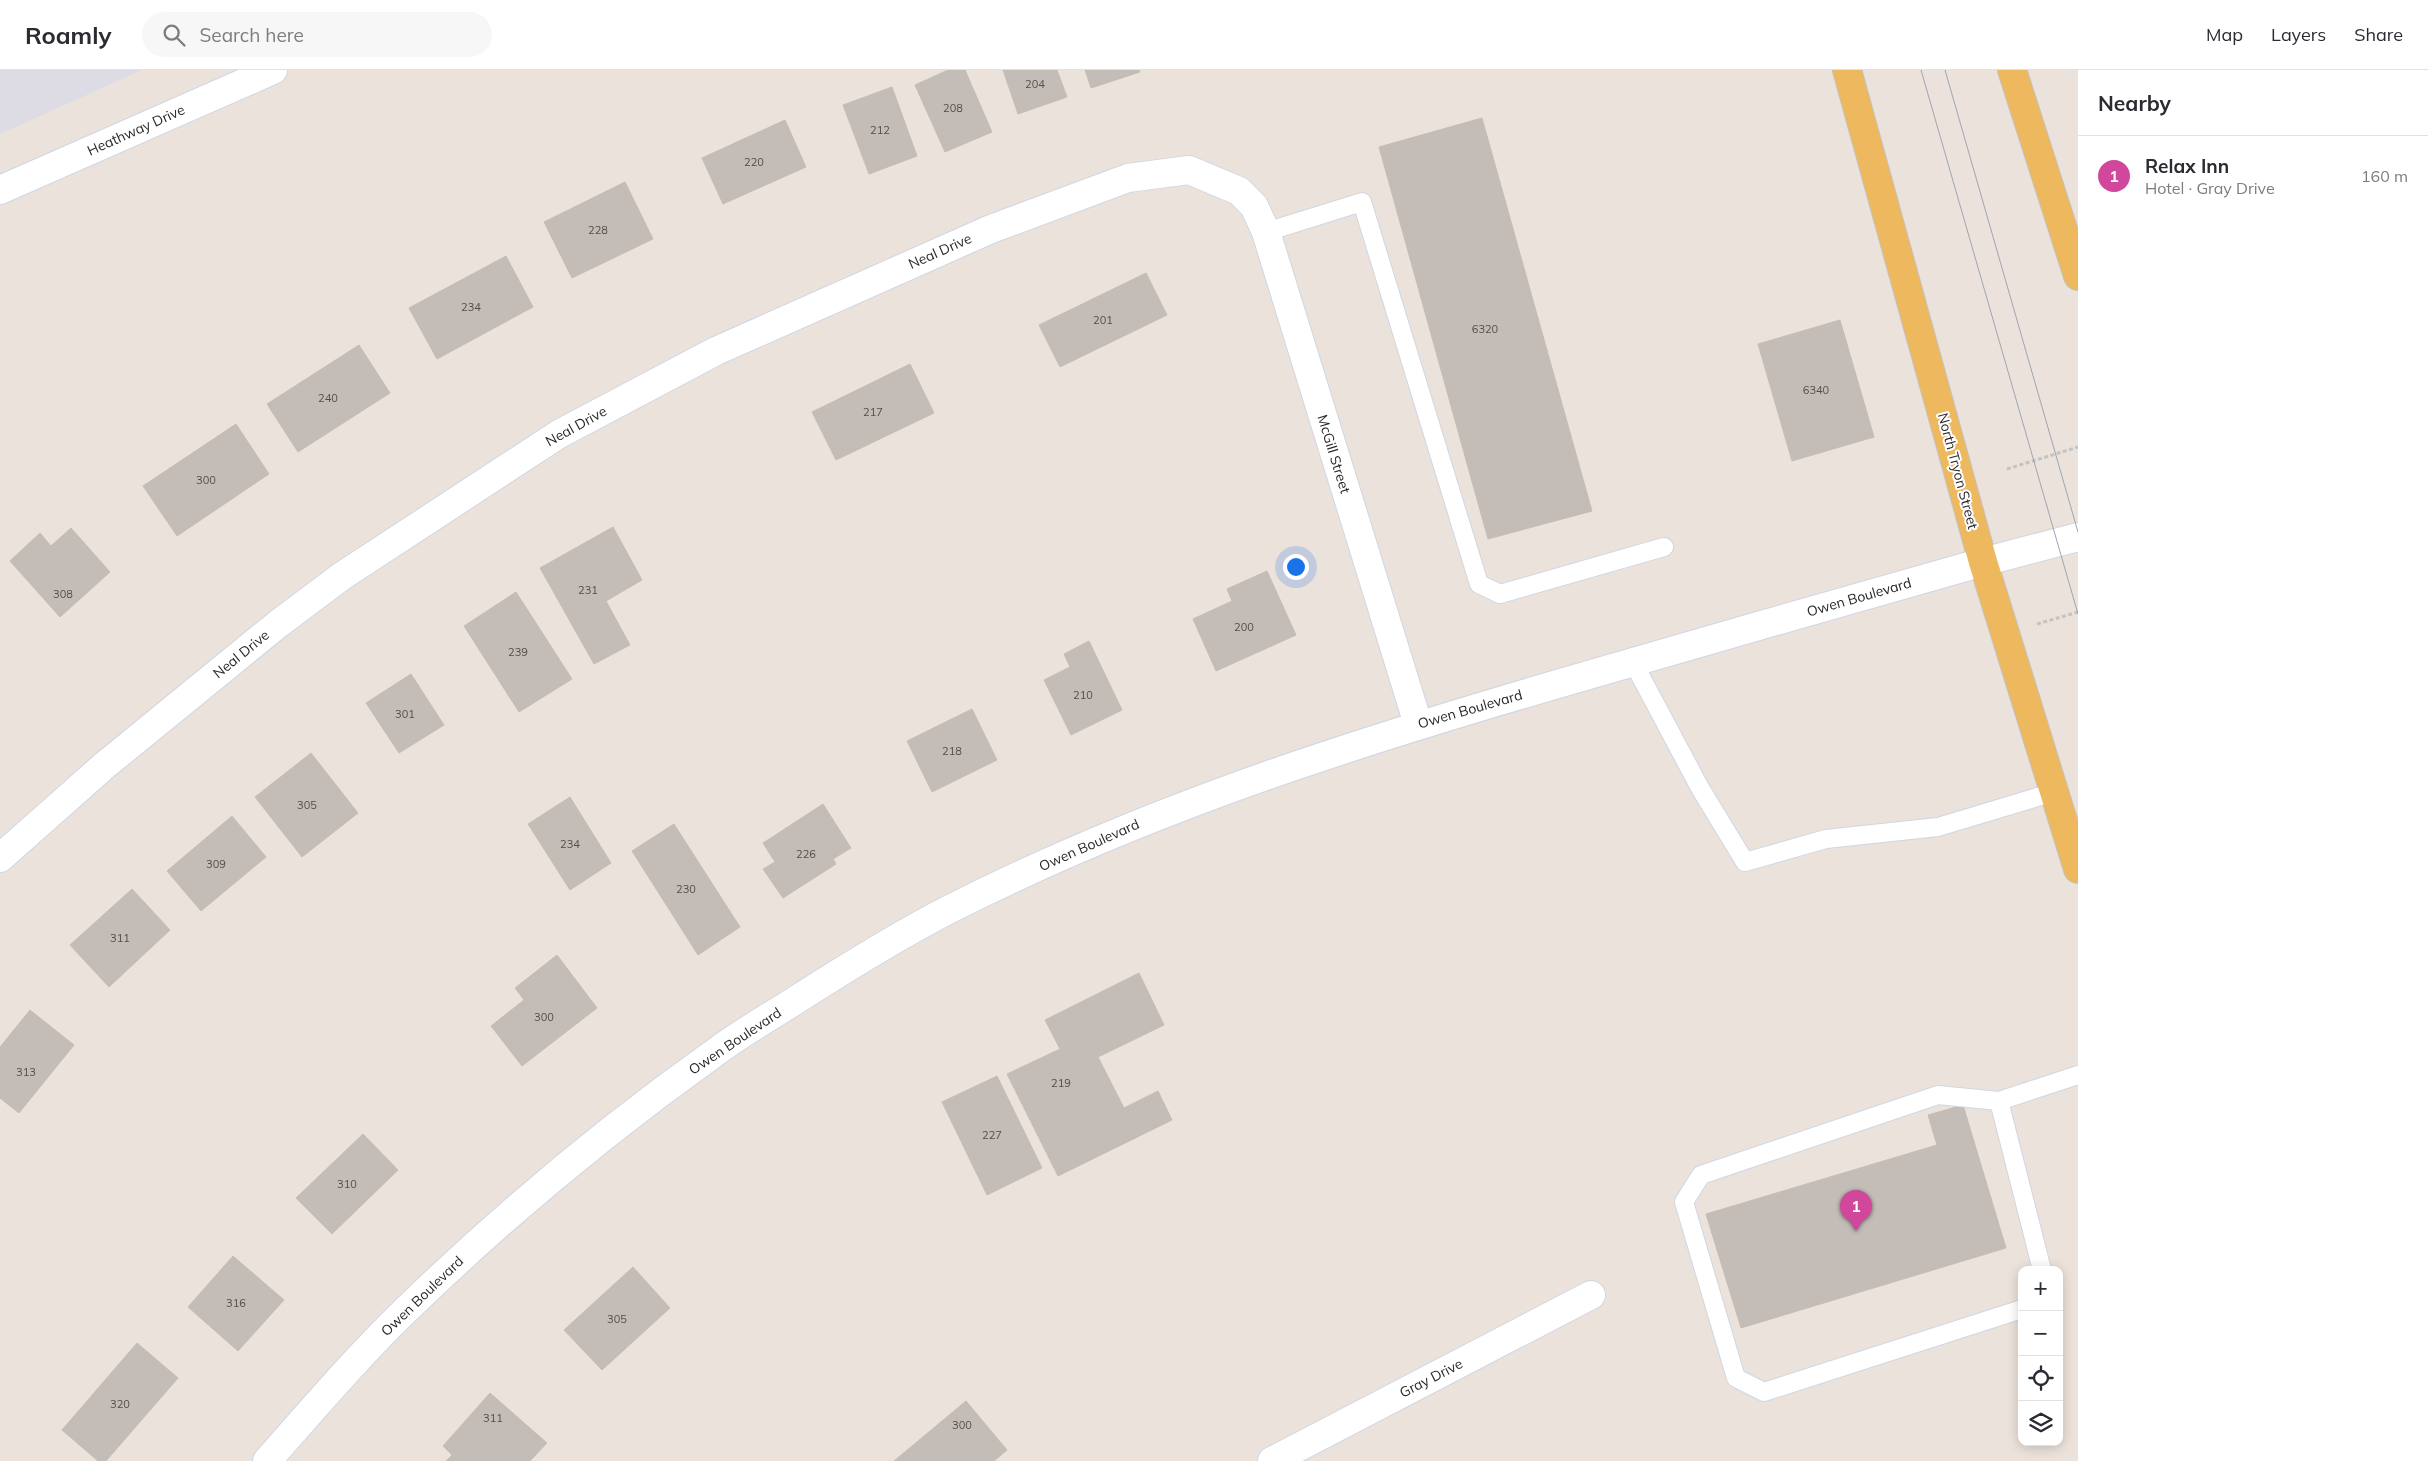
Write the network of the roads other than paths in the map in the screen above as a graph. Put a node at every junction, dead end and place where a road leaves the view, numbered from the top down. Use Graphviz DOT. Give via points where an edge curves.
graph roads {
  1 [pos="272,70"];
  2 [pos="1847,70"];
  3 [pos="2012,70"];
  4 [pos="0,190"];
  5 [pos="1239,190"];
  6 [pos="1266,232"];
  7 [pos="2078,276"];
  8 [pos="2078,537"];
  9 [pos="1664,547"];
  10 [pos="1983,562"];
  11 [pos="1633,662"];
  12 [pos="1418,724"];
  13 [pos="2054,792"];
  14 [pos="0,858"];
  15 [pos="2078,869"];
  16 [pos="2078,1075"];
  17 [pos="1999,1101"];
  18 [pos="2041,1266"];
  19 [pos="1591,1295"];
  20 [pos="2018,1310"];
  21 [pos="267,1461"];
  22 [pos="1272,1461"];
  1 -- 4 [label="street, Heathway Drive"];
  2 -- 10 [label="main road, North Tryon Street"];
  3 -- 7 [label="main road"];
  5 -- 6 [label="street, McGill Street" via="1254,206"];
  5 -- 14 [label="street, Neal Drive" via="1189,170 1128,178 991,229 835,297 716,351 559,434 408,531 278,624 105,765"];
  6 -- 9 [label="lane" via="1362,202 1479,584 1500,594"];
  6 -- 12 [label="street, McGill Street"];
  8 -- 10 [label="street, Owen Boulevard"];
  10 -- 11 [label="street, Owen Boulevard"];
  10 -- 13 [label="main road, North Tryon Street"];
  11 -- 12 [label="street, Owen Boulevard"];
  11 -- 13 [label="lane" via="1700,788 1745,862 1826,838 1938,827"];
  12 -- 21 [label="street, Owen Boulevard" via="1289,766 1084,846 947,910 845,968 714,1052 491,1230 348,1368"];
  13 -- 15 [label="main road, North Tryon Street"];
  16 -- 17 [label="lane"];
  17 -- 18 [label="lane"];
  17 -- 20 [label="lane" via="1938,1095 1701,1174 1684,1202 1736,1378 1764,1392"];
  19 -- 22 [label="street, Gray Drive"];
}
